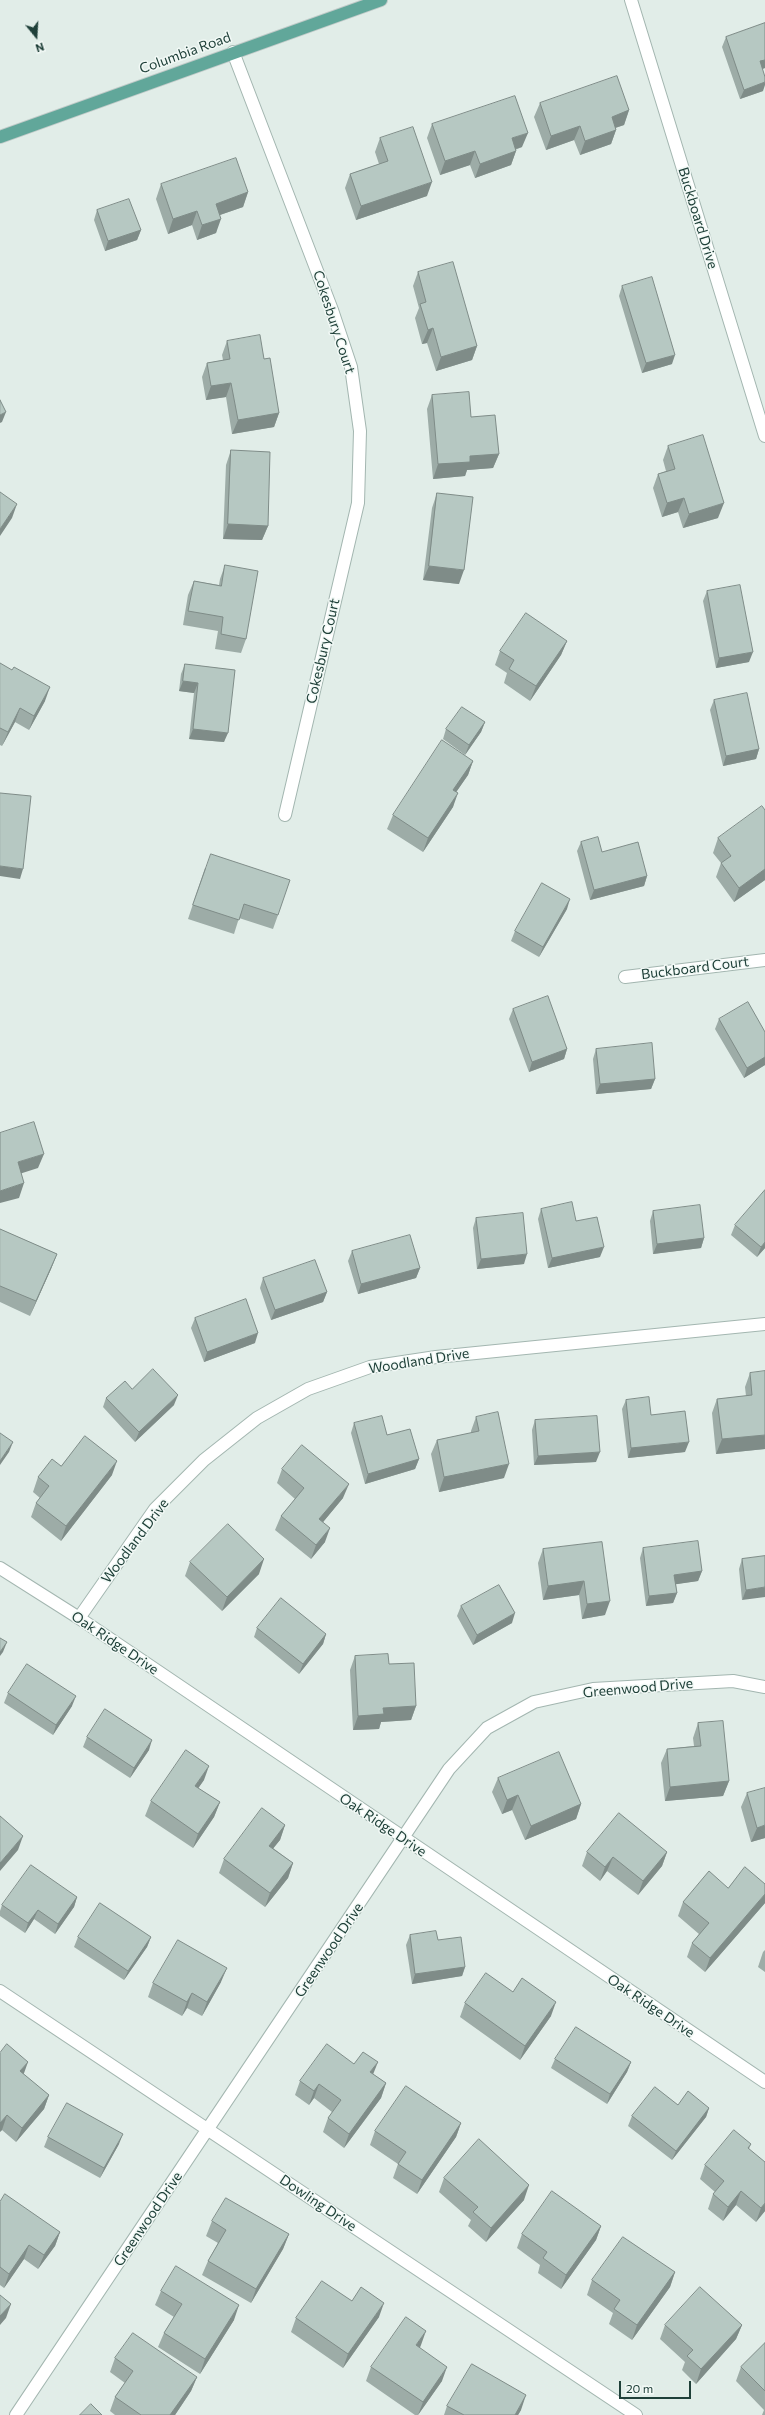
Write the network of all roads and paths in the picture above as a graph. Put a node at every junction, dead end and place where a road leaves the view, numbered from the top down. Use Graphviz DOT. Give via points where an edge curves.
graph roads {
  1 [pos="381,0"];
  2 [pos="631,0"];
  3 [pos="233,52"];
  4 [pos="0,137"];
  5 [pos="765,436"];
  6 [pos="285,816"];
  7 [pos="765,960"];
  8 [pos="625,977"];
  9 [pos="765,1324"];
  10 [pos="0,1568"];
  11 [pos="79,1618"];
  12 [pos="765,1687"];
  13 [pos="403,1839"];
  14 [pos="0,1991"];
  15 [pos="765,2082"];
  16 [pos="208,2130"];
  17 [pos="16,2415"];
  18 [pos="636,2415"];
  1 -- 3 [label="main road, Columbia Road"];
  2 -- 5 [label="street, Buckboard Drive"];
  3 -- 4 [label="main road, Columbia Road"];
  3 -- 6 [label="street, Cokesbury Court" via="346,352 351,367 360,431 358,503"];
  7 -- 8 [label="street, Buckboard Court"];
  9 -- 11 [label="street, Woodland Drive" via="436,1357 370,1367 308,1389 257,1418 204,1460 155,1509"];
  10 -- 11 [label="street, Oak Ridge Drive"];
  11 -- 13 [label="street, Oak Ridge Drive"];
  12 -- 13 [label="street, Greenwood Drive" via="733,1681 593,1689 534,1702 487,1728 449,1769"];
  13 -- 15 [label="street, Oak Ridge Drive"];
  13 -- 16 [label="street, Greenwood Drive"];
  14 -- 16 [label="street, Dowling Drive"];
  16 -- 17 [label="street, Greenwood Drive"];
  16 -- 18 [label="street, Dowling Drive"];
}
